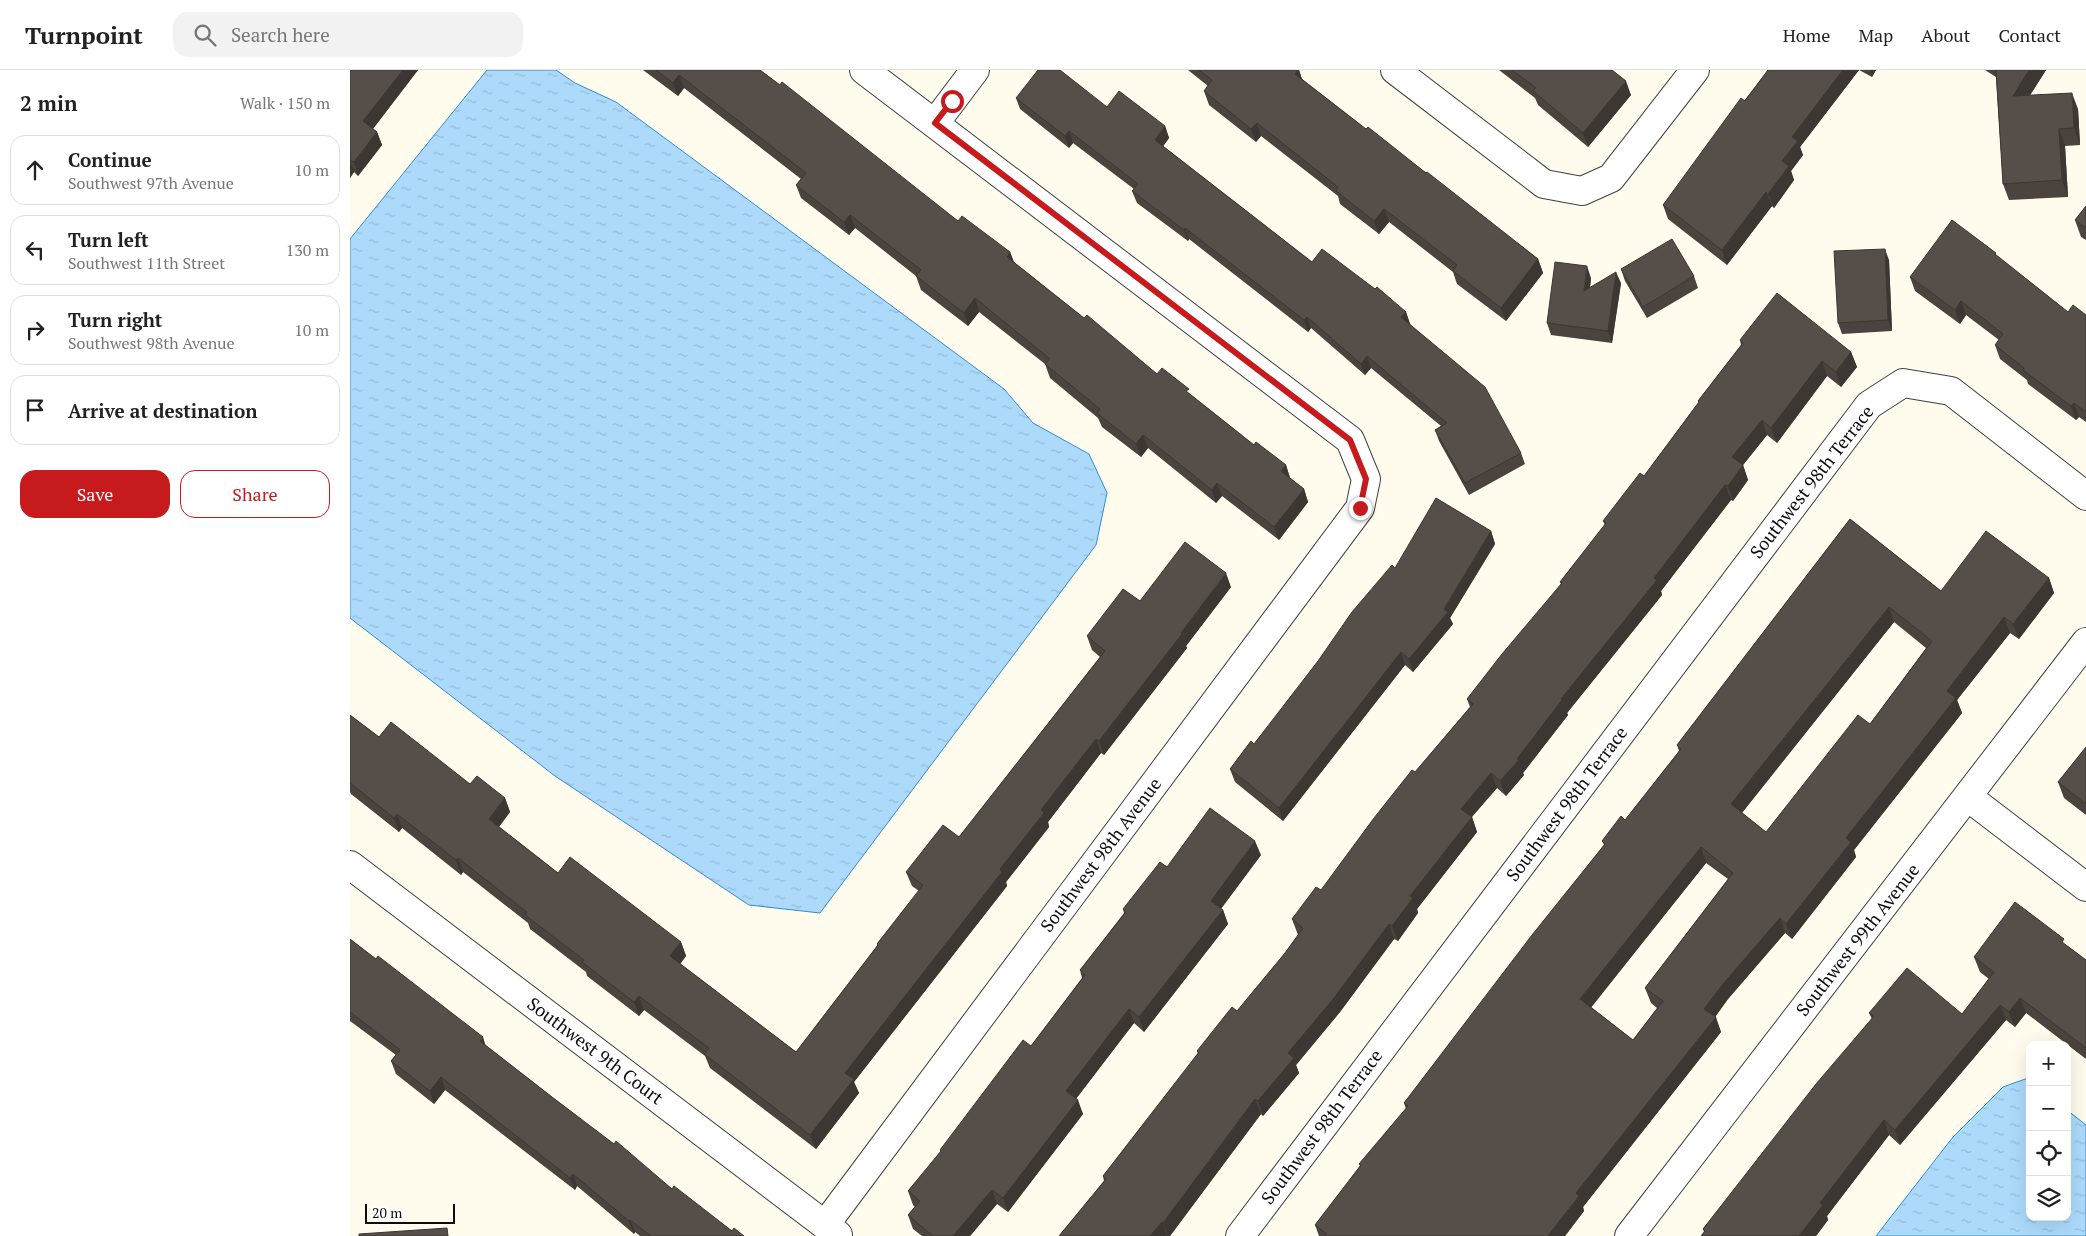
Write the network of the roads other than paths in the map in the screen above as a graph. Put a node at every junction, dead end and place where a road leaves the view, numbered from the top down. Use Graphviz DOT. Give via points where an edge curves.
graph roads {
  1 [pos="864,70"];
  2 [pos="975,70"];
  3 [pos="1395,70"];
  4 [pos="1695,70"];
  5 [pos="935,123"];
  6 [pos="2086,496"];
  7 [pos="2086,642"];
  8 [pos="1968,797"];
  9 [pos="350,865"];
  10 [pos="2086,887"];
  11 [pos="832,1230"];
  12 [pos="1240,1236"];
  13 [pos="1629,1236"];
  1 -- 5 [label="street"];
  2 -- 5 [label="street"];
  3 -- 4 [label="street" via="1544,184 1582,191 1610,178"];
  5 -- 11 [label="street, Southwest 98th Avenue" via="1350,440 1366,479 1360,508"];
  6 -- 12 [label="street, Southwest 98th Terrace" via="1952,392 1903,383 1869,405"];
  7 -- 8 [label="street, Southwest 99th Avenue"];
  8 -- 10 [label="street"];
  8 -- 13 [label="street, Southwest 99th Avenue"];
  9 -- 11 [label="street, Southwest 9th Court"];
}
